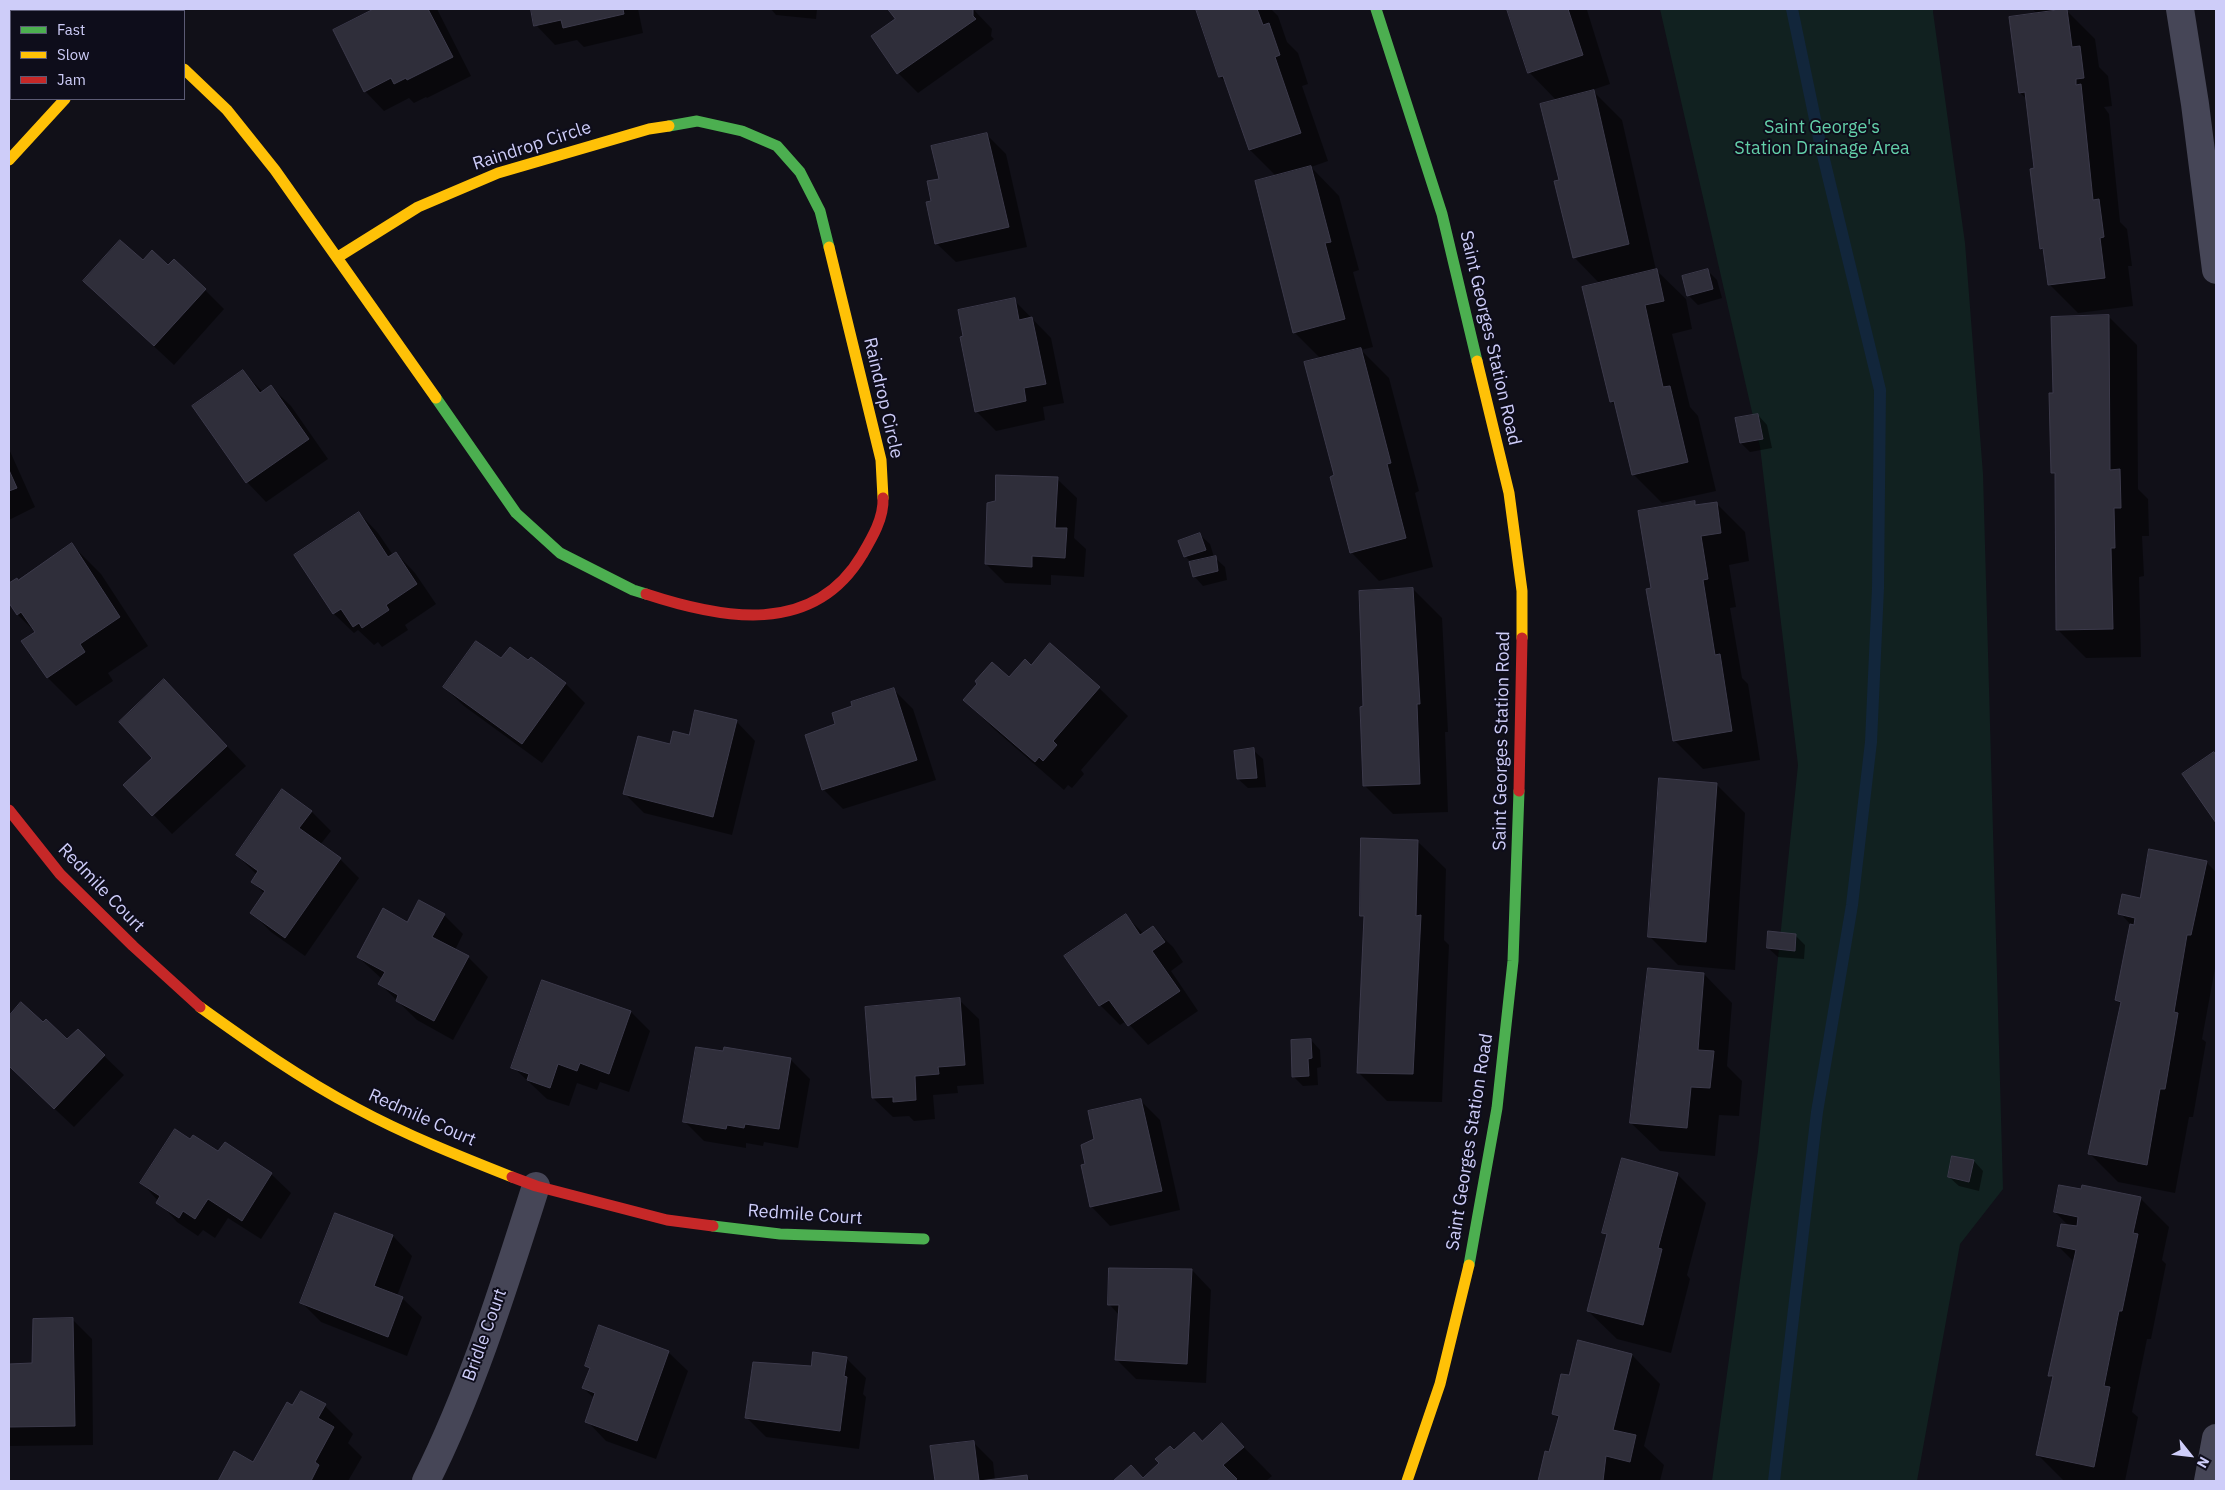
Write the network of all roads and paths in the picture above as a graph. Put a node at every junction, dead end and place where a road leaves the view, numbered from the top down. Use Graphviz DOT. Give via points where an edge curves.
graph roads {
  1 [pos="1376,9"];
  2 [pos="2180,9"];
  3 [pos="185,69"];
  4 [pos="63,100"];
  5 [pos="9,160"];
  6 [pos="338,257"];
  7 [pos="2216,270"];
  8 [pos="9,810"];
  9 [pos="536,1186"];
  10 [pos="924,1239"];
  11 [pos="2216,1438"];
  12 [pos="426,1481"];
  13 [pos="1407,1481"];
  14 [pos="2208,1481"];
  1 -- 13 [label="street, Saint Georges Station Road" via="1442,214 1509,493 1522,591 1522,718 1513,961 1497,1108 1470,1261 1440,1384"];
  2 -- 7 [label="street"];
  3 -- 6 [label="street, Raindrop Circle" via="227,110"];
  4 -- 5 [label="street"];
  6 -- 6 [label="street, Raindrop Circle" via="516,513 560,553 600,574 673,604 716,613 759,616 800,609 831,592 858,562 874,537 883,506 881,460 820,211 800,172 777,146 742,131 697,121 649,129 498,173 418,207"];
  8 -- 9 [label="street, Redmile Court" via="60,874 200,1007 276,1061 355,1108 424,1142"];
  9 -- 10 [label="street, Redmile Court" via="667,1220 780,1234"];
  9 -- 12 [label="street, Bridle Court" via="490,1326 446,1442"];
  11 -- 14 [label="street"];
}
